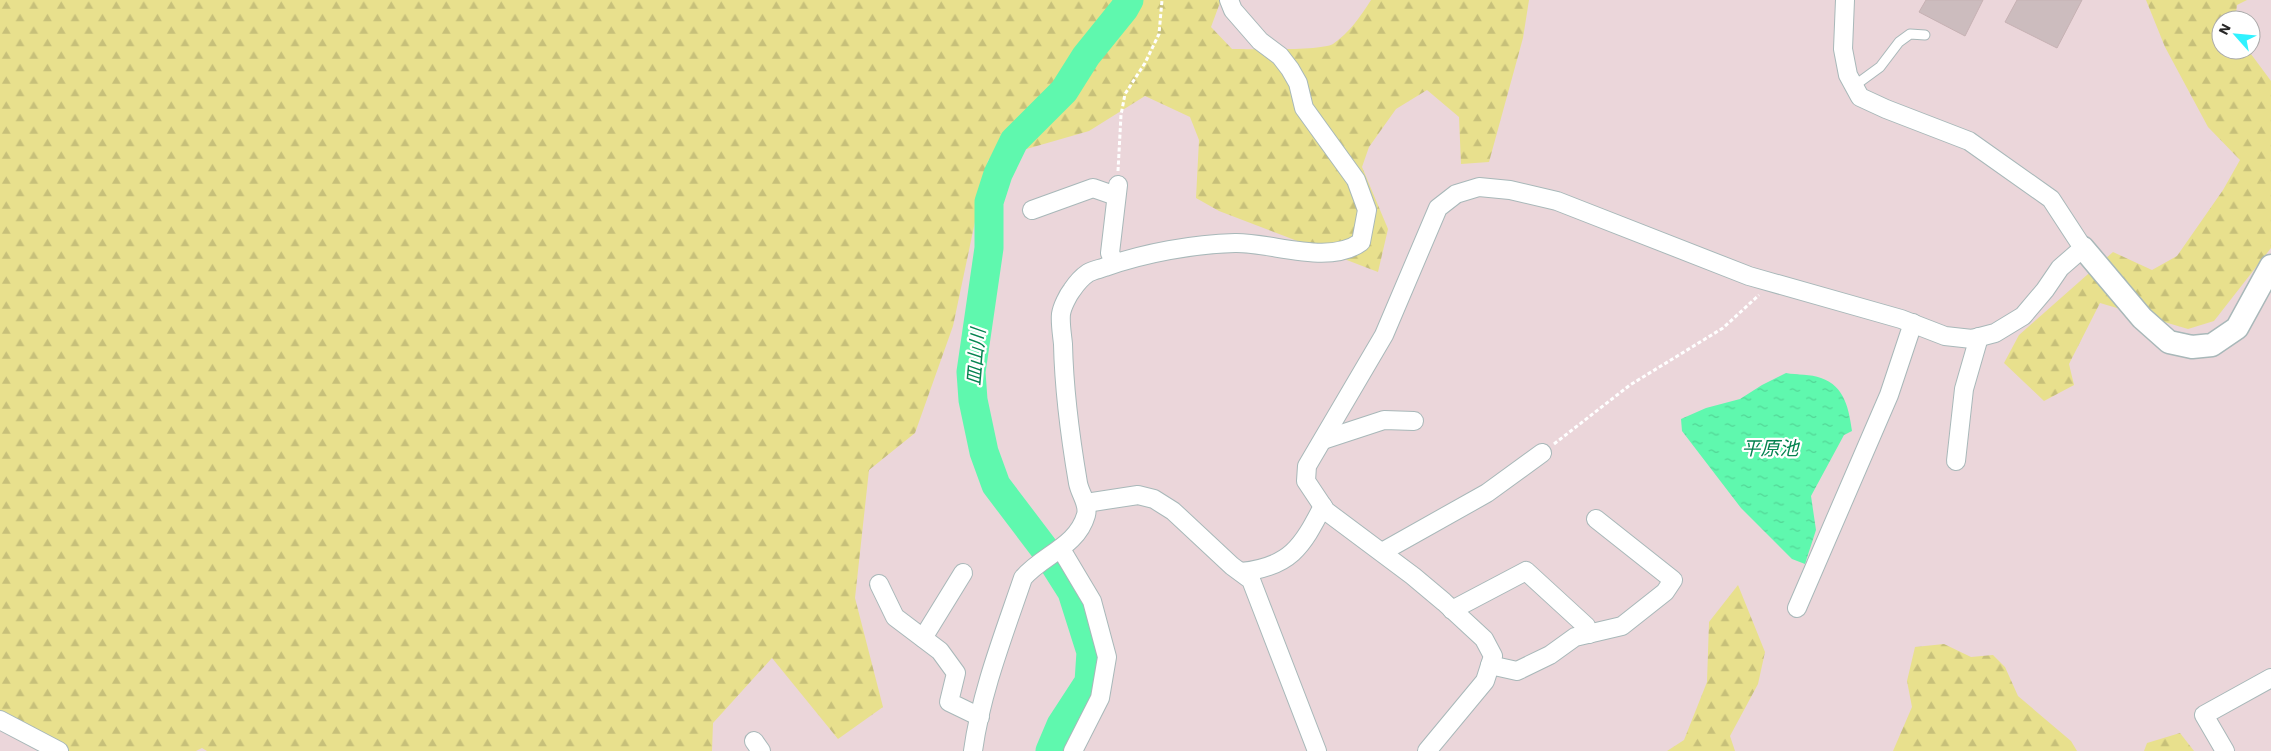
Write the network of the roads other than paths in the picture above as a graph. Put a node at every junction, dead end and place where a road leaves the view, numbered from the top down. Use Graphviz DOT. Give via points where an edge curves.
graph roads {
  1 [pos="1229,0"];
  2 [pos="1846,0"];
  3 [pos="1925,35"];
  4 [pos="1854,86"];
  5 [pos="1032,210"];
  6 [pos="2083,248"];
  7 [pos="1115,263"];
  8 [pos="2271,266"];
  9 [pos="1912,323"];
  10 [pos="1979,337"];
  11 [pos="1414,421"];
  12 [pos="1323,440"];
  13 [pos="1542,453"];
  14 [pos="1956,462"];
  15 [pos="1086,503"];
  16 [pos="1323,506"];
  17 [pos="1596,519"];
  18 [pos="1061,549"];
  19 [pos="1382,552"];
  20 [pos="1241,572"];
  21 [pos="963,573"];
  22 [pos="879,584"];
  23 [pos="1797,608"];
  24 [pos="1452,610"];
  25 [pos="1590,634"];
  26 [pos="923,638"];
  27 [pos="1490,666"];
  28 [pos="2271,678"];
  29 [pos="980,717"];
  30 [pos="0,720"];
  31 [pos="59,751"];
  32 [pos="973,751"];
  33 [pos="1072,751"];
  34 [pos="1317,751"];
  35 [pos="1427,751"];
  36 [pos="2225,751"];
  1 -- 7 [label="street" via="1233,10 1260,41 1280,56 1290,69 1298,83 1304,108 1356,180 1367,210 1361,242 1352,249 1319,252 1235,243 1159,252"];
  2 -- 4 [label="street" via="1843,49 1848,75"];
  3 -- 4 [label="lane" via="1910,34 1899,42 1880,67"];
  4 -- 6 [label="street" via="1860,97 1970,141 2051,199"];
  5 -- 7 [label="street" via="1093,188 1117,190 1110,253"];
  6 -- 8 [label="street" via="2142,318 2169,342 2192,347 2212,345 2237,328"];
  6 -- 10 [label="street" via="2060,268 2022,316 1995,333"];
  7 -- 15 [label="street" via="1088,273 1071,290 1061,312 1071,438 1079,487"];
  9 -- 10 [label="street" via="1945,336 1972,340"];
  9 -- 12 [label="street" via="1749,276 1557,201 1510,190 1479,187 1456,194 1438,208 1384,335"];
  9 -- 23 [label="street" via="1889,394"];
  10 -- 14 [label="street" via="1964,389"];
  11 -- 12 [label="street" via="1384,420"];
  12 -- 16 [label="street" via="1307,466 1306,481"];
  13 -- 19 [label="street" via="1487,493"];
  15 -- 18 [label="street" via="1086,514 1077,534"];
  15 -- 20 [label="street" via="1138,496 1154,498"];
  16 -- 19 [label="street"];
  16 -- 20 [label="street" via="1308,536 1280,563"];
  17 -- 25 [label="street" via="1673,580 1665,592 1622,626"];
  18 -- 29 [label="street" via="1023,578"];
  18 -- 33 [label="street" via="1092,601 1107,657 1100,698"];
  19 -- 24 [label="street"];
  20 -- 34 [label="street" via="1251,580"];
  21 -- 26 [label="street"];
  22 -- 26 [label="street" via="895,617"];
  24 -- 25 [label="street" via="1526,571 1586,626"];
  24 -- 27 [label="street" via="1484,639 1493,656"];
  25 -- 27 [label="street" via="1575,637 1517,672"];
  26 -- 29 [label="street" via="940,651 956,673 949,702"];
  27 -- 35 [label="street" via="1486,681"];
  28 -- 36 [label="street" via="2204,715"];
  29 -- 32 [label="street"];
  30 -- 31 [label="street"];
}
